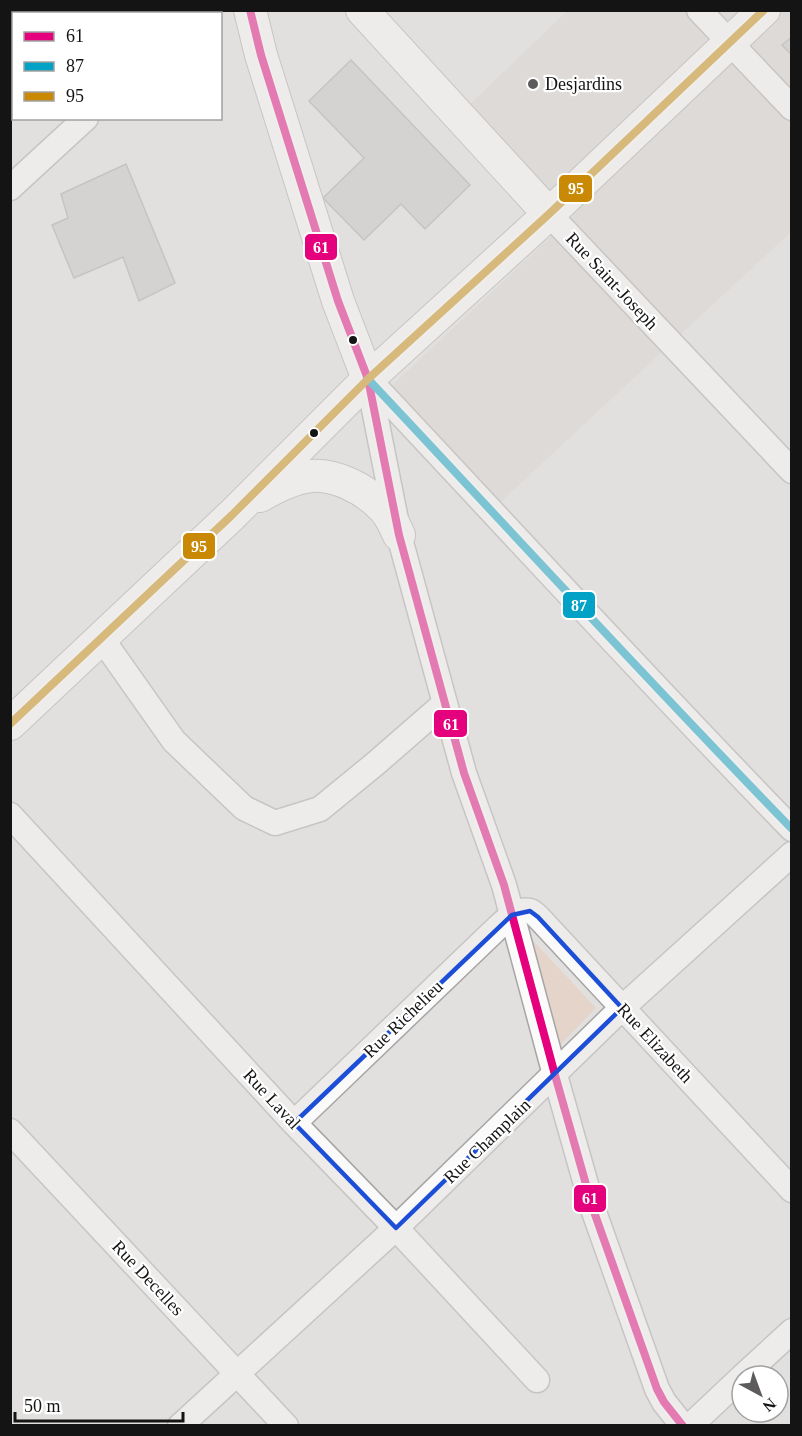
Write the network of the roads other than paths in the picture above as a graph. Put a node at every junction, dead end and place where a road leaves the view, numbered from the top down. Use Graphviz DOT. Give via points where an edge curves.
graph roads {
  1 [pos="250,10"];
  2 [pos="265,10"];
  3 [pos="362,10"];
  4 [pos="699,10"];
  5 [pos="764,10"];
  6 [pos="730,43"];
  7 [pos="261,55"];
  8 [pos="792,108"];
  9 [pos="84,120"];
  10 [pos="10,188"];
  11 [pos="549,214"];
  12 [pos="368,379"];
  13 [pos="792,471"];
  14 [pos="232,515"];
  15 [pos="399,535"];
  16 [pos="102,639"];
  17 [pos="445,703"];
  18 [pos="10,724"];
  19 [pos="10,815"];
  20 [pos="792,829"];
  21 [pos="792,854"];
  22 [pos="512,915"];
  23 [pos="622,1008"];
  24 [pos="555,1075"];
  25 [pos="294,1123"];
  26 [pos="10,1131"];
  27 [pos="792,1190"];
  28 [pos="396,1228"];
  29 [pos="792,1331"];
  30 [pos="757,1364"];
  31 [pos="237,1373"];
  32 [pos="537,1380"];
  33 [pos="730,1389"];
  34 [pos="180,1425"];
  35 [pos="286,1425"];
  36 [pos="683,1425"];
  37 [pos="690,1425"];
  1 -- 7 [label="main road"];
  2 -- 7 [label="main road"];
  3 -- 11 [label="main road, Rue Saint-Joseph"];
  4 -- 6 [label="street"];
  5 -- 6 [label="main road"];
  6 -- 8 [label="street"];
  6 -- 11 [label="main road"];
  7 -- 12 [label="main road" via="338,301"];
  9 -- 10 [label="street"];
  11 -- 12 [label="main road"];
  11 -- 13 [label="street, Rue Saint-Joseph"];
  12 -- 14 [label="main road"];
  12 -- 15 [label="street"];
  12 -- 20 [label="street"];
  14 -- 15 [label="main road" via="290,481 312,476 333,478 383,507"];
  14 -- 16 [label="main road"];
  15 -- 17 [label="street"];
  16 -- 17 [label="street" via="174,741 244,808 275,823 320,809"];
  16 -- 18 [label="main road"];
  17 -- 22 [label="street"];
  19 -- 25 [label="street, Rue Laval"];
  21 -- 23 [label="street, Rue Champlain"];
  22 -- 23 [label="street, Rue Elizabeth" via="530,911 538,917"];
  22 -- 24 [label="street"];
  22 -- 25 [label="street, Rue Richelieu"];
  23 -- 24 [label="street, Rue Champlain"];
  23 -- 27 [label="street, Rue Elizabeth"];
  24 -- 28 [label="street, Rue Champlain"];
  24 -- 36 [label="street" via="593,1209 657,1389"];
  25 -- 28 [label="street, Rue Laval"];
  26 -- 31 [label="street, Rue Decelles"];
  28 -- 31 [label="street, Rue Champlain"];
  28 -- 32 [label="street, Rue Laval"];
  29 -- 30 [label="street"];
  31 -- 34 [label="street, Rue Champlain"];
  31 -- 35 [label="street, Rue Decelles"];
  33 -- 37 [label="street"];
}
